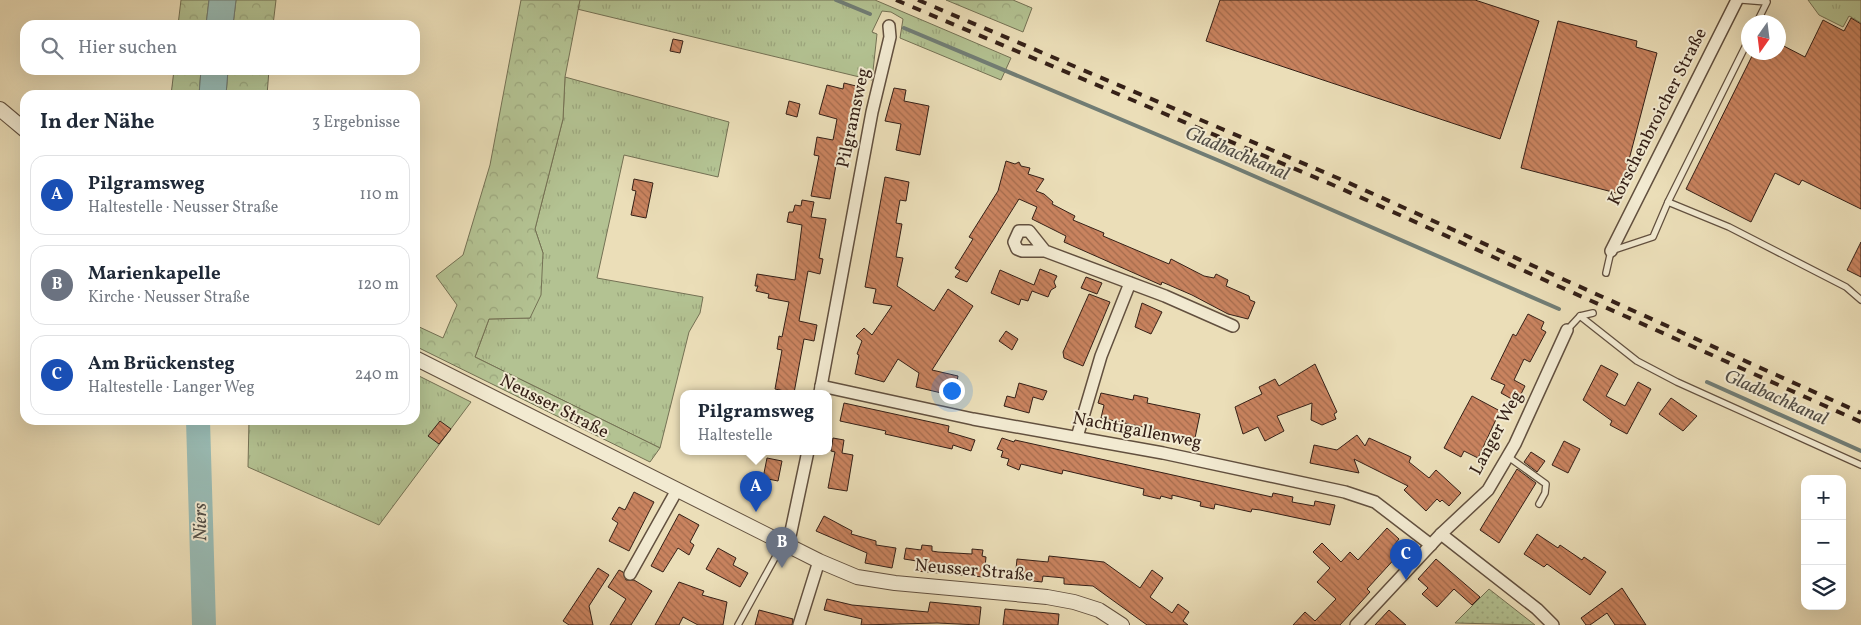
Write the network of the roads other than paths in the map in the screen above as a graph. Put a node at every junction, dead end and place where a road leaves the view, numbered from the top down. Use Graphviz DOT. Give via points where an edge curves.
graph roads {
  1 [pos="1737,0"];
  2 [pos="1742,0"];
  3 [pos="1760,15"];
  4 [pos="889,26"];
  5 [pos="1741,55"];
  6 [pos="0,109"];
  7 [pos="20,126"];
  8 [pos="1668,202"];
  9 [pos="1044,251"];
  10 [pos="1612,251"];
  11 [pos="1606,273"];
  12 [pos="1130,283"];
  13 [pos="1861,300"];
  14 [pos="1593,313"];
  15 [pos="1580,316"];
  16 [pos="1233,326"];
  17 [pos="1568,330"];
  18 [pos="420,361"];
  19 [pos="821,389"];
  20 [pos="832,391"];
  21 [pos="1077,437"];
  22 [pos="807,455"];
  23 [pos="1507,456"];
  24 [pos="1861,465"];
  25 [pos="677,490"];
  26 [pos="1539,504"];
  27 [pos="1441,534"];
  28 [pos="786,544"];
  29 [pos="1431,545"];
  30 [pos="819,562"];
  31 [pos="630,574"];
  32 [pos="738,625"];
  33 [pos="799,625"];
  34 [pos="1122,625"];
  35 [pos="1356,625"];
  36 [pos="1553,625"];
  1 -- 10 [label="street, Korschenbroicher Straße"];
  2 -- 3 [label="lane" via="1767,2"];
  4 -- 19 [label="street, Pilgramsweg" via="890,37 872,112"];
  5 -- 8 [label="lane"];
  6 -- 7 [label="street"];
  8 -- 10 [label="lane" via="1653,237"];
  8 -- 13 [label="lane" via="1746,235 1846,287"];
  9 -- 12 [label="street"];
  10 -- 11 [label="lane"];
  12 -- 16 [label="street"];
  12 -- 21 [label="street" via="1101,356"];
  14 -- 15 [label="lane"];
  15 -- 17 [label="lane"];
  15 -- 24 [label="lane" via="1645,365"];
  17 -- 23 [label="street, Langer Weg"];
  18 -- 25 [label="street, Neusser Straße"];
  20 -- 21 [label="street, Nachtigallenweg"];
  21 -- 29 [label="street, Nachtigallenweg" via="1345,492 1375,502"];
  22 -- 28 [label="street"];
  23 -- 26 [label="lane" via="1546,484"];
  23 -- 27 [label="street, Langer Weg" via="1488,490"];
  25 -- 28 [label="street, Neusser Straße"];
  25 -- 31 [label="street"];
  27 -- 29 [label="street, Langer Weg"];
  27 -- 36 [label="street"];
  28 -- 30 [label="street, Neusser Straße"];
  28 -- 32 [label="lane"];
  29 -- 35 [label="street, Langer Weg"];
  30 -- 33 [label="street"];
  30 -- 34 [label="street, Neusser Straße" via="866,579 1074,602 1099,610"];
}
